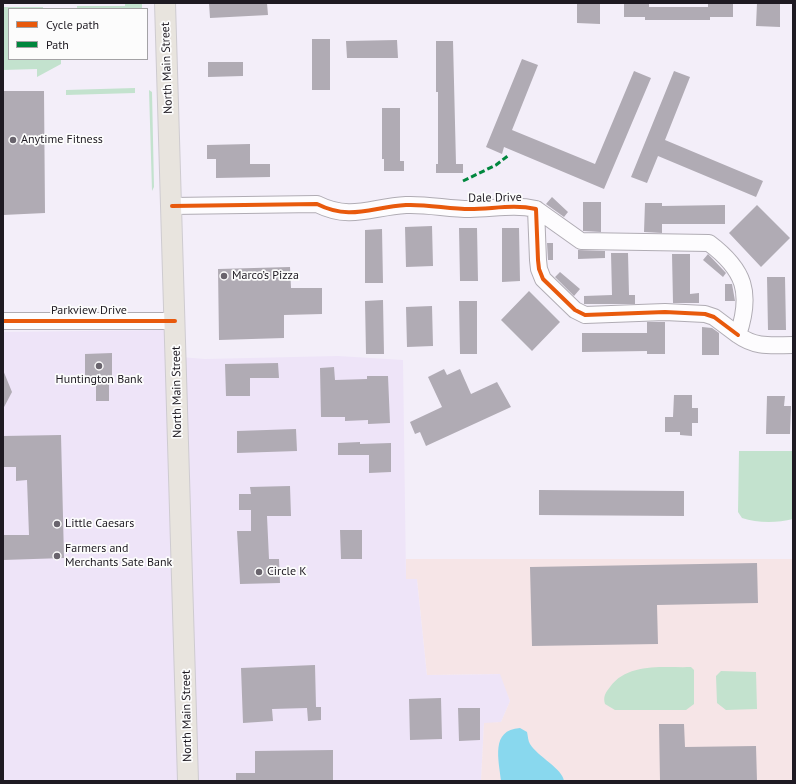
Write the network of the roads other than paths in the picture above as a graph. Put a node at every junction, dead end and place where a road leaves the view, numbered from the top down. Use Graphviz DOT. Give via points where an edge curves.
graph roads {
  1 [pos="166,3"];
  2 [pos="172,206"];
  3 [pos="536,210"];
  4 [pos="3,321"];
  5 [pos="175,321"];
  6 [pos="738,335"];
  7 [pos="793,345"];
  8 [pos="188,781"];
  1 -- 2 [label="main road, North Main Street"];
  2 -- 3 [label="street, Dale Drive" via="317,204 330,211 360,213 406,205 470,209 527,207"];
  2 -- 5 [label="main road, North Main Street"];
  3 -- 6 [label="street, Dale Drive" via="539,269 543,279 575,310 585,314 706,314"];
  3 -- 6 [label="street, Dale Drive" via="581,241 710,243 733,264 742,280 745,305"];
  4 -- 5 [label="street, Parkview Drive"];
  5 -- 8 [label="main road, North Main Street"];
  6 -- 7 [label="street, Dale Drive" via="757,345"];
}
